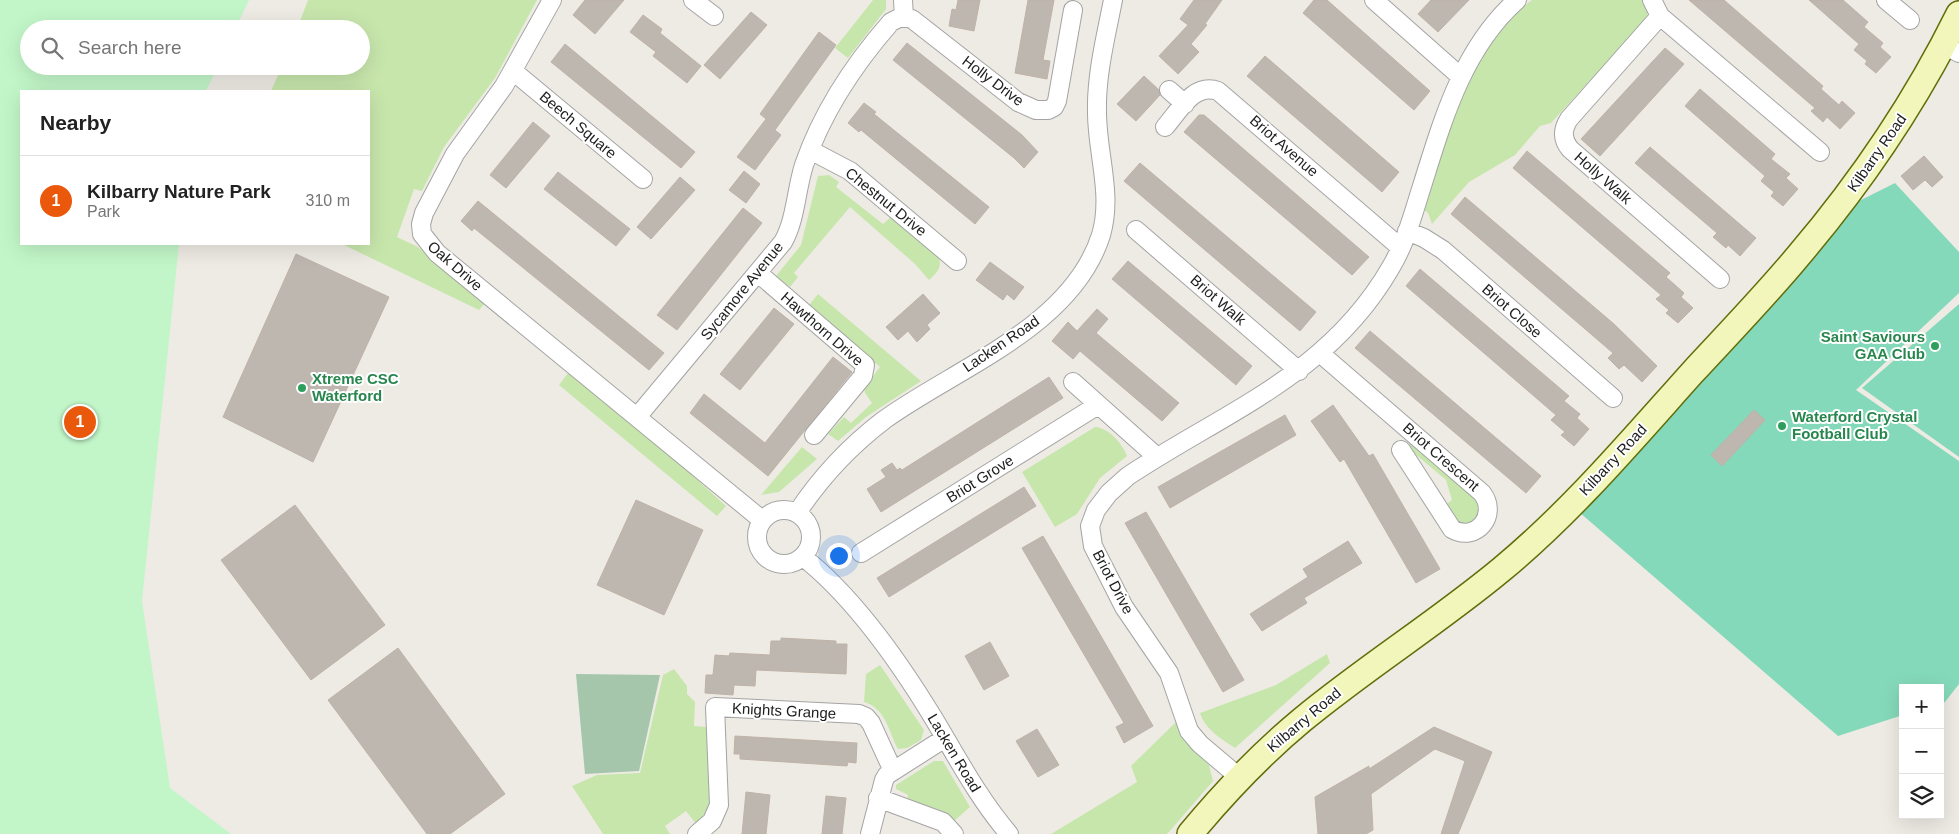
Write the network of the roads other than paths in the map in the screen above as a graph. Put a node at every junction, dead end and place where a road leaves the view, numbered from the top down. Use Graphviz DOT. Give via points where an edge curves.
graph roads {
  1 [pos="552,0"];
  2 [pos="693,0"];
  3 [pos="1113,0"];
  4 [pos="1375,0"];
  5 [pos="1517,0"];
  6 [pos="1652,0"];
  7 [pos="1886,0"];
  8 [pos="903,9"];
  9 [pos="1073,10"];
  10 [pos="1959,14"];
  11 [pos="714,16"];
  12 [pos="1660,16"];
  13 [pos="1910,20"];
  14 [pos="1951,49"];
  15 [pos="513,71"];
  16 [pos="1461,77"];
  17 [pos="1169,90"];
  18 [pos="1185,104"];
  19 [pos="1165,127"];
  20 [pos="810,150"];
  21 [pos="1820,152"];
  22 [pos="643,179"];
  23 [pos="1136,230"];
  24 [pos="1408,231"];
  25 [pos="1401,248"];
  26 [pos="957,261"];
  27 [pos="758,273"];
  28 [pos="1720,279"];
  29 [pos="1321,354"];
  30 [pos="1300,371"];
  31 [pos="1073,382"];
  32 [pos="1613,398"];
  33 [pos="1098,405"];
  34 [pos="637,417"];
  35 [pos="814,435"];
  36 [pos="1401,450"];
  37 [pos="1157,457"];
  38 [pos="796,513"];
  39 [pos="762,520"];
  40 [pos="861,553"];
  41 [pos="803,557"];
  42 [pos="945,738"];
  43 [pos="893,771"];
  44 [pos="1240,778"];
  45 [pos="878,798"];
  46 [pos="697,834"];
  47 [pos="870,834"];
  48 [pos="954,834"];
  49 [pos="1010,834"];
  50 [pos="1190,834"];
  1 -- 15 [label="street, Oak Drive"];
  2 -- 11 [label="street"];
  3 -- 38 [label="street, Lacken Road" via="1097,109 1106,209 1100,237 1087,266 1060,300 1020,334 904,407 860,440 823,477"];
  4 -- 16 [label="street"];
  5 -- 16 [label="street" via="1491,28"];
  6 -- 12 [label="street"];
  7 -- 13 [label="street"];
  8 -- 9 [label="street, Holly Drive" via="1018,102 1044,111 1051,109 1057,101"];
  8 -- 20 [label="street, Sycamore Avenue" via="845,84 825,116"];
  10 -- 14 [label="street, Kilbarry Road"];
  12 -- 21 [label="street"];
  12 -- 28 [label="street, Holly Walk" via="1569,119 1564,129 1564,140 1570,149"];
  14 -- 44 [label="street, Kilbarry Road" via="1832,216 1798,257 1578,498 1503,568 1322,704"];
  15 -- 22 [label="street, Beech Square"];
  15 -- 34 [label="street, Oak Drive" via="452,160 424,212 422,234 437,253"];
  16 -- 24 [label="street, Briot Drive" via="1444,116"];
  17 -- 18 [label="street"];
  18 -- 19 [label="street, Briot Avenue"];
  18 -- 25 [label="street, Briot Avenue" via="1199,91 1218,91"];
  20 -- 26 [label="street, Chestnut Drive" via="850,171"];
  20 -- 27 [label="street, Sycamore Avenue" via="786,236"];
  23 -- 30 [label="street, Briot Walk"];
  24 -- 25 [label="street, Briot Drive"];
  24 -- 32 [label="street, Briot Close" via="1443,250"];
  25 -- 29 [label="street, Briot Drive" via="1368,301"];
  27 -- 34 [label="street, Sycamore Avenue"];
  27 -- 35 [label="street, Hawthorn Drive" via="866,365 863,376"];
  29 -- 30 [label="street, Briot Drive"];
  29 -- 36 [label="street, Briot Crescent" via="1482,494 1488,509 1483,525 1468,533 1452,529"];
  30 -- 37 [label="street, Briot Drive"];
  31 -- 33 [label="street"];
  33 -- 37 [label="street"];
  33 -- 40 [label="street, Briot Grove"];
  34 -- 39 [label="street"];
  37 -- 44 [label="street, Briot Drive" via="1108,493 1092,518 1090,538 1115,591 1169,673 1189,731"];
  38 -- 39 [label="street" via="782,510"];
  38 -- 41 [label="street" via="811,534 808,551"];
  39 -- 41 [label="street" via="757,544 768,560 788,565"];
  41 -- 42 [label="street, Lacken Road" via="833,585 873,632 917,692"];
  42 -- 43 [label="street"];
  42 -- 49 [label="street, Lacken Road" via="989,808"];
  43 -- 45 [label="street" via="884,780"];
  43 -- 46 [label="street, Knights Grange" via="871,723 859,714 715,707 719,805 712,821"];
  44 -- 50 [label="street, Kilbarry Road"];
  45 -- 47 [label="street"];
  45 -- 48 [label="street" via="942,822"];
}
